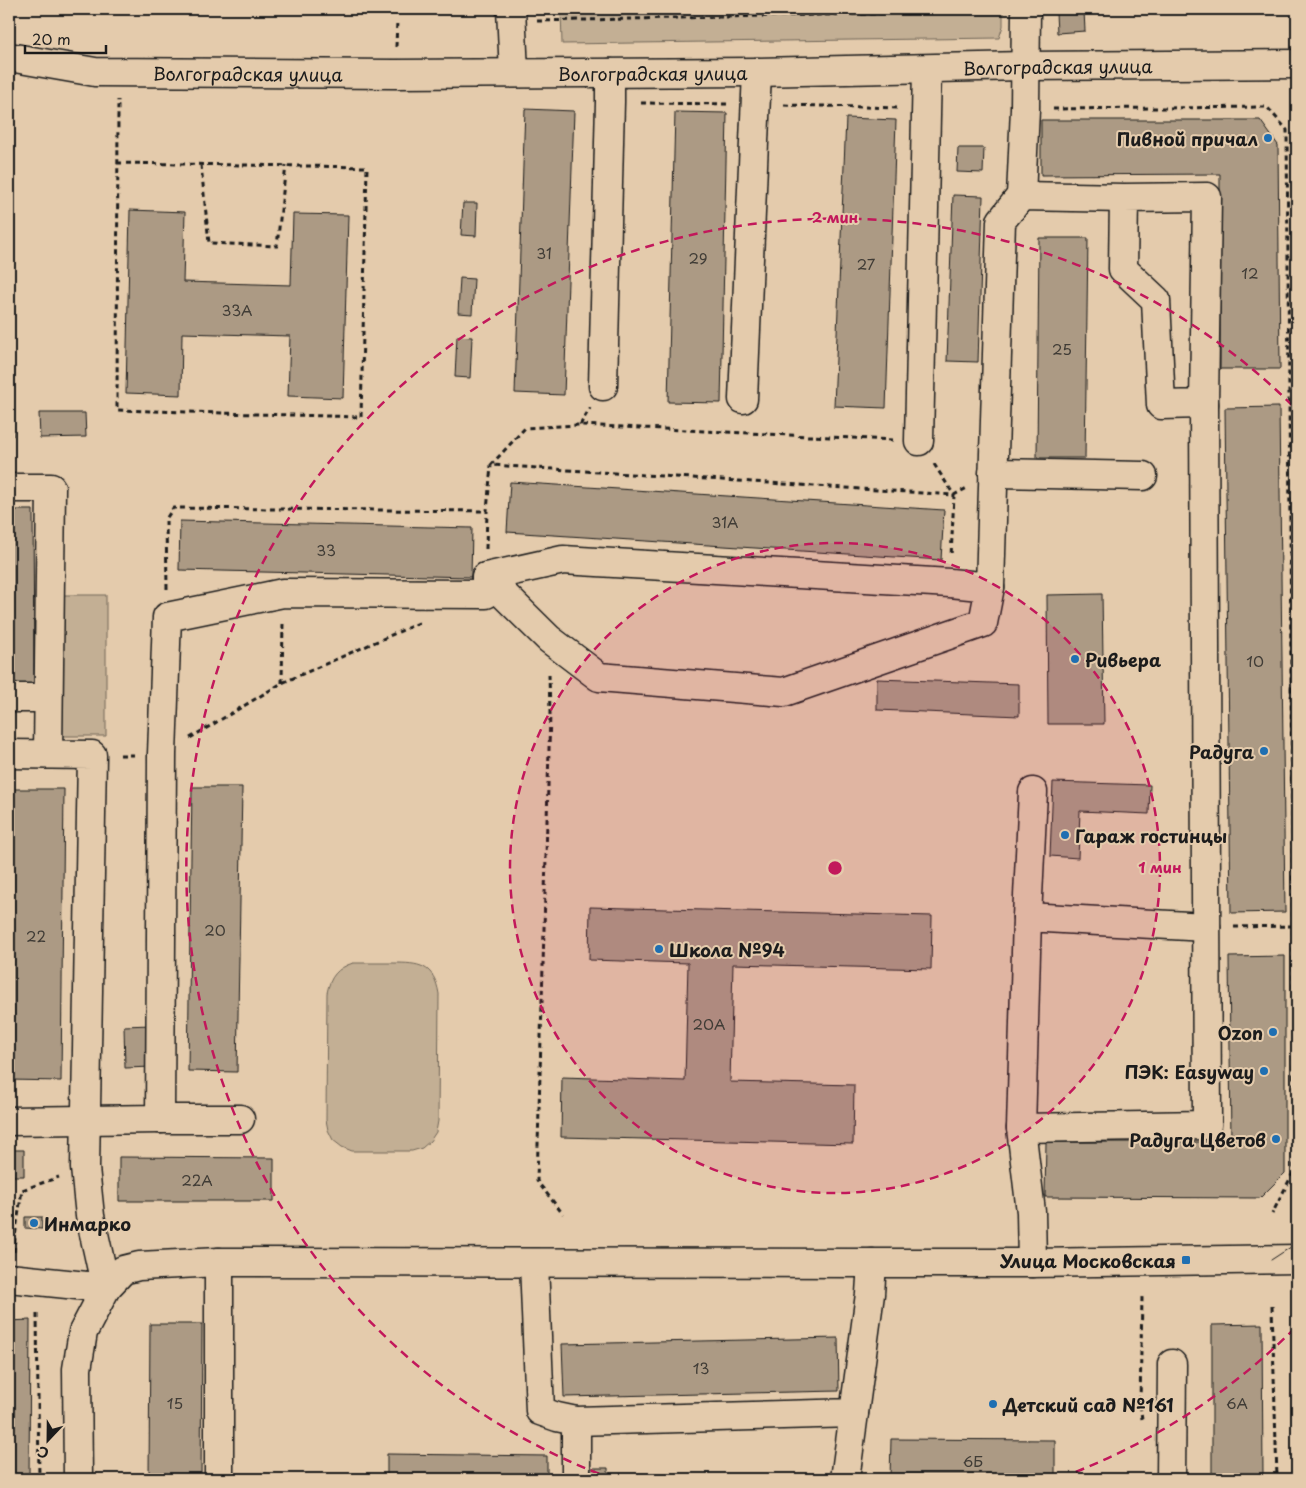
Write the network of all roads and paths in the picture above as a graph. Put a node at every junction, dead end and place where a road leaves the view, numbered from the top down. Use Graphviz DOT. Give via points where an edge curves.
graph roads {
  1 [pos="1026,10"];
  2 [pos="512,15"];
  3 [pos="9,57"];
  4 [pos="1297,64"];
  5 [pos="1025,66"];
  6 [pos="927,69"];
  7 [pos="757,72"];
  8 [pos="514,73"];
  9 [pos="610,73"];
  10 [pos="118,96"];
  11 [pos="1024,109"];
  12 [pos="117,163"];
  13 [pos="201,164"];
  14 [pos="286,165"];
  15 [pos="1020,196"];
  16 [pos="1124,198"];
  17 [pos="603,386"];
  18 [pos="743,399"];
  19 [pos="1204,404"];
  20 [pos="919,441"];
  21 [pos="491,466"];
  22 [pos="994,473"];
  23 [pos="1144,476"];
  24 [pos="9,488"];
  25 [pos="954,495"];
  26 [pos="487,510"];
  27 [pos="486,577"];
  28 [pos="950,583"];
  29 [pos="990,588"];
  30 [pos="283,593"];
  31 [pos="167,617"];
  32 [pos="424,621"];
  33 [pos="282,683"];
  34 [pos="9,698"];
  35 [pos="48,698"];
  36 [pos="550,713"];
  37 [pos="9,754"];
  38 [pos="48,754"];
  39 [pos="162,754"];
  40 [pos="92,755"];
  41 [pos="1033,792"];
  42 [pos="1027,917"];
  43 [pos="1293,926"];
  44 [pos="1206,927"];
  45 [pos="160,1119"];
  46 [pos="240,1119"];
  47 [pos="9,1121"];
  48 [pos="86,1121"];
  49 [pos="1021,1128"];
  50 [pos="85,1168"];
  51 [pos="563,1214"];
  52 [pos="1272,1214"];
  53 [pos="9,1238"];
  54 [pos="1284,1259"];
  55 [pos="220,1262"];
  56 [pos="534,1263"];
  57 [pos="872,1263"];
  58 [pos="1032,1263"];
  59 [pos="9,1278"];
  60 [pos="106,1288"];
  61 [pos="1142,1297"];
  62 [pos="1272,1306"];
  63 [pos="38,1314"];
  64 [pos="1141,1340"];
  65 [pos="1172,1364"];
  66 [pos="854,1413"];
  67 [pos="576,1421"];
  68 [pos="39,1479"];
  69 [pos="78,1479"];
  70 [pos="219,1479"];
  71 [pos="576,1479"];
  72 [pos="845,1479"];
  73 [pos="1171,1479"];
  74 [pos="1277,1479"];
  1 -- 2 [label="path"];
  1 -- 5 [label="street"];
  2 -- 8 [label="street"];
  3 -- 8 [label="street, Волгоградская улица" via="96,72"];
  4 -- 5 [label="street, Волгоградская улица"];
  5 -- 6 [label="street, Волгоградская улица"];
  5 -- 11 [label="street"];
  6 -- 7 [label="street, Волгоградская улица"];
  6 -- 20 [label="street"];
  7 -- 9 [label="street, Волгоградская улица"];
  7 -- 18 [label="street"];
  8 -- 9 [label="street, Волгоградская улица"];
  9 -- 17 [label="street"];
  10 -- 12 [label="path"];
  11 -- 15 [label="street"];
  11 -- 43 [label="path" via="1267,107 1287,130"];
  12 -- 13 [label="path"];
  12 -- 14 [label="path" via="117,410 361,417 367,166"];
  13 -- 14 [label="path"];
  13 -- 14 [label="path" via="209,243 276,246"];
  15 -- 16 [label="street"];
  15 -- 22 [label="street" via="1001,221"];
  16 -- 19 [label="street" via="1123,269 1156,300 1161,405"];
  16 -- 19 [label="street" via="1207,197"];
  19 -- 44 [label="street"];
  20 -- 21 [label="path" via="580,425 525,428"];
  20 -- 25 [label="path"];
  21 -- 25 [label="path"];
  21 -- 26 [label="path"];
  22 -- 23 [label="street"];
  22 -- 25 [label="path"];
  22 -- 29 [label="street"];
  24 -- 35 [label="street" via="51,488"];
  25 -- 28 [label="path"];
  26 -- 27 [label="path"];
  26 -- 31 [label="path" via="173,508 166,518"];
  27 -- 28 [label="street" via="563,560"];
  27 -- 29 [label="street" via="549,639 599,677 784,692 983,623"];
  27 -- 30 [label="street" via="486,594"];
  28 -- 29 [label="street"];
  30 -- 31 [label="street"];
  30 -- 33 [label="path"];
  31 -- 39 [label="street"];
  32 -- 33 [label="path"];
  33 -- 39 [label="path"];
  34 -- 35 [label="street"];
  35 -- 38 [label="street"];
  36 -- 51 [label="path" via="537,1181"];
  37 -- 38 [label="street"];
  38 -- 40 [label="street"];
  39 -- 40 [label="path"];
  39 -- 45 [label="street"];
  40 -- 48 [label="street"];
  41 -- 42 [label="street"];
  42 -- 44 [label="street"];
  42 -- 49 [label="street"];
  43 -- 44 [label="path"];
  43 -- 52 [label="path" via="1294,1171"];
  44 -- 49 [label="street" via="1207,1125"];
  45 -- 46 [label="street"];
  45 -- 48 [label="street"];
  47 -- 48 [label="street"];
  48 -- 50 [label="street"];
  49 -- 58 [label="street" via="1032,1212"];
  50 -- 53 [label="path" via="22,1190 15,1237"];
  50 -- 60 [label="street" via="90,1216"];
  54 -- 58 [label="street"];
  55 -- 56 [label="street"];
  55 -- 60 [label="street" via="139,1266 123,1270"];
  55 -- 70 [label="street"];
  56 -- 57 [label="street"];
  56 -- 67 [label="street" via="540,1411"];
  57 -- 58 [label="street"];
  57 -- 66 [label="street"];
  59 -- 60 [label="street"];
  60 -- 69 [label="street" via="83,1332 77,1369"];
  61 -- 64 [label="path"];
  62 -- 74 [label="path"];
  63 -- 68 [label="path"];
  65 -- 73 [label="street"];
  66 -- 67 [label="street"];
  66 -- 72 [label="street"];
  67 -- 71 [label="street"];
}
